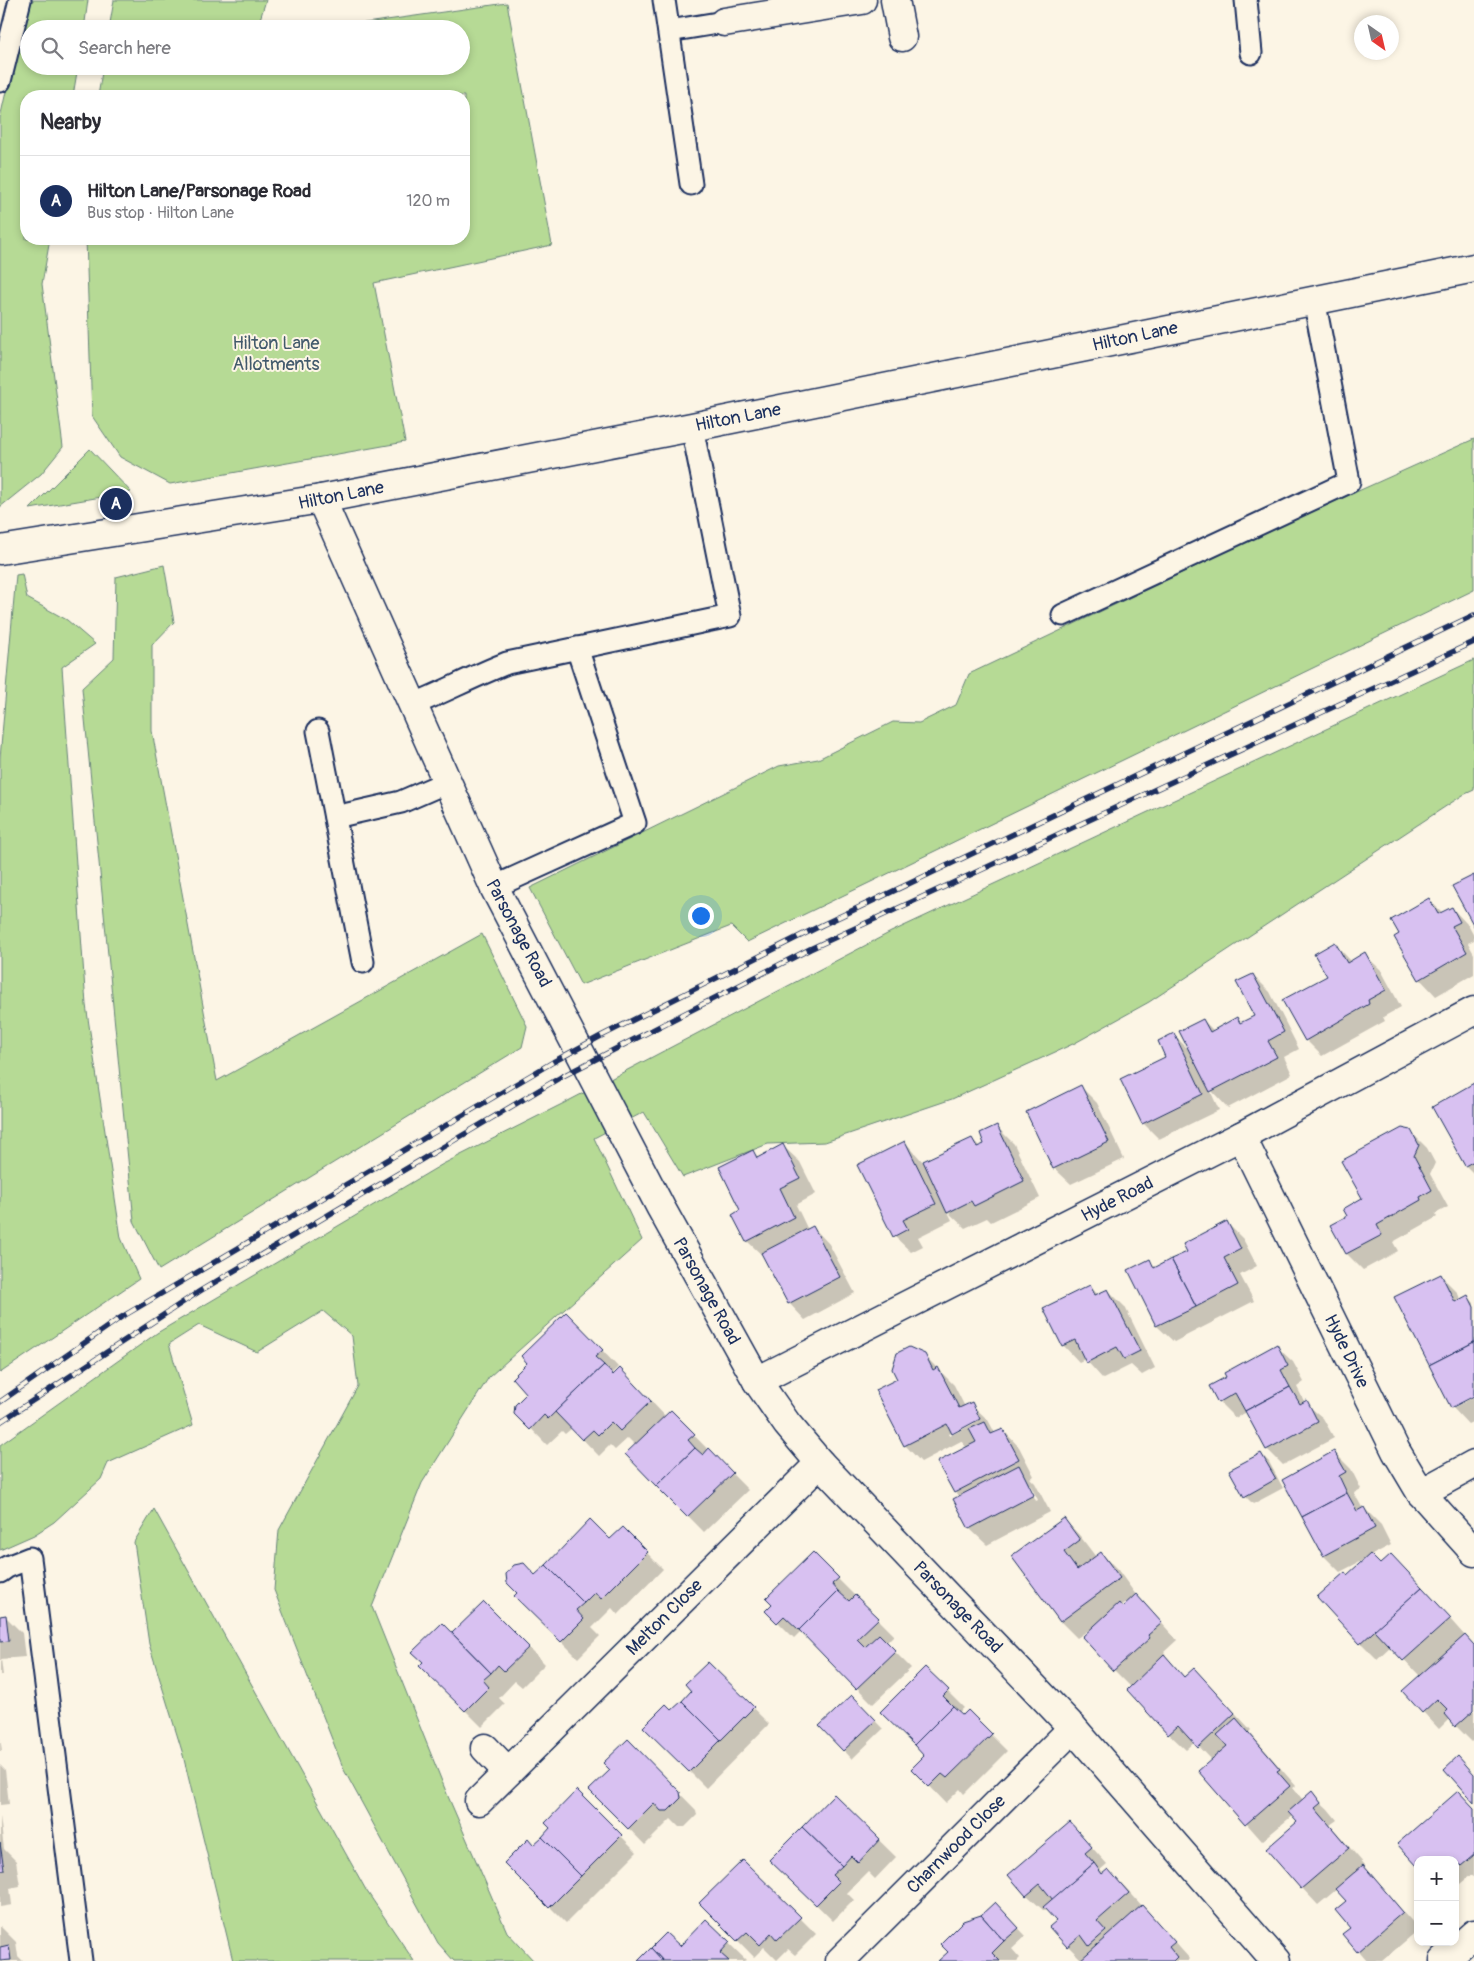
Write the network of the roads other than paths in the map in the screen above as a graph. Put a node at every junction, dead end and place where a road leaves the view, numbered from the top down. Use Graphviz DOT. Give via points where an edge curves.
graph roads {
  1 [pos="20,0"];
  2 [pos="664,0"];
  3 [pos="862,0"];
  4 [pos="896,0"];
  5 [pos="1246,0"];
  6 [pos="724,22"];
  7 [pos="669,31"];
  8 [pos="902,36"];
  9 [pos="1251,53"];
  10 [pos="0,81"];
  11 [pos="691,184"];
  12 [pos="1474,268"];
  13 [pos="1314,299"];
  14 [pos="692,426"];
  15 [pos="321,500"];
  16 [pos="0,550"];
  17 [pos="1063,615"];
  18 [pos="577,648"];
  19 [pos="412,705"];
  20 [pos="318,731"];
  21 [pos="447,782"];
  22 [pos="334,817"];
  23 [pos="494,887"];
  24 [pos="363,962"];
  25 [pos="1474,1011"];
  26 [pos="1241,1136"];
  27 [pos="757,1381"];
  28 [pos="820,1463"];
  29 [pos="1474,1464"];
  30 [pos="1421,1493"];
  31 [pos="1474,1552"];
  32 [pos="0,1572"];
  33 [pos="1073,1728"];
  34 [pos="486,1748"];
  35 [pos="508,1772"];
  36 [pos="479,1800"];
  37 [pos="1474,1934"];
  38 [pos="80,1961"];
  39 [pos="840,1961"];
  40 [pos="1276,1961"];
  41 [pos="1444,1961"];
  1 -- 10 [label="lane"];
  2 -- 7 [label="lane"];
  3 -- 6 [label="street"];
  4 -- 8 [label="street"];
  5 -- 9 [label="lane"];
  6 -- 7 [label="lane"];
  7 -- 11 [label="lane"];
  12 -- 13 [label="street, Hilton Lane"];
  13 -- 14 [label="street, Hilton Lane"];
  13 -- 17 [label="lane" via="1349,482"];
  14 -- 15 [label="street, Hilton Lane"];
  14 -- 18 [label="lane" via="730,616"];
  15 -- 16 [label="street, Hilton Lane"];
  15 -- 19 [label="street, Parsonage Road"];
  18 -- 19 [label="lane" via="506,663"];
  18 -- 23 [label="lane" via="635,823"];
  19 -- 21 [label="street, Parsonage Road"];
  20 -- 22 [label="lane"];
  21 -- 22 [label="lane" via="401,802"];
  21 -- 23 [label="street, Parsonage Road"];
  22 -- 24 [label="lane"];
  23 -- 27 [label="street, Parsonage Road" via="661,1208"];
  25 -- 26 [label="street, Hyde Road"];
  26 -- 27 [label="street, Hyde Road"];
  26 -- 30 [label="street, Hyde Drive" via="1396,1450"];
  27 -- 28 [label="street, Parsonage Road"];
  28 -- 33 [label="street, Parsonage Road"];
  28 -- 35 [label="street, Melton Close"];
  29 -- 30 [label="street"];
  30 -- 31 [label="street, Hyde Drive"];
  32 -- 38 [label="lane" via="30,1558"];
  33 -- 39 [label="street, Charnwood Close"];
  33 -- 40 [label="street, Parsonage Road"];
  34 -- 35 [label="street"];
  35 -- 36 [label="street, Melton Close"];
  37 -- 41 [label="street"];
}
